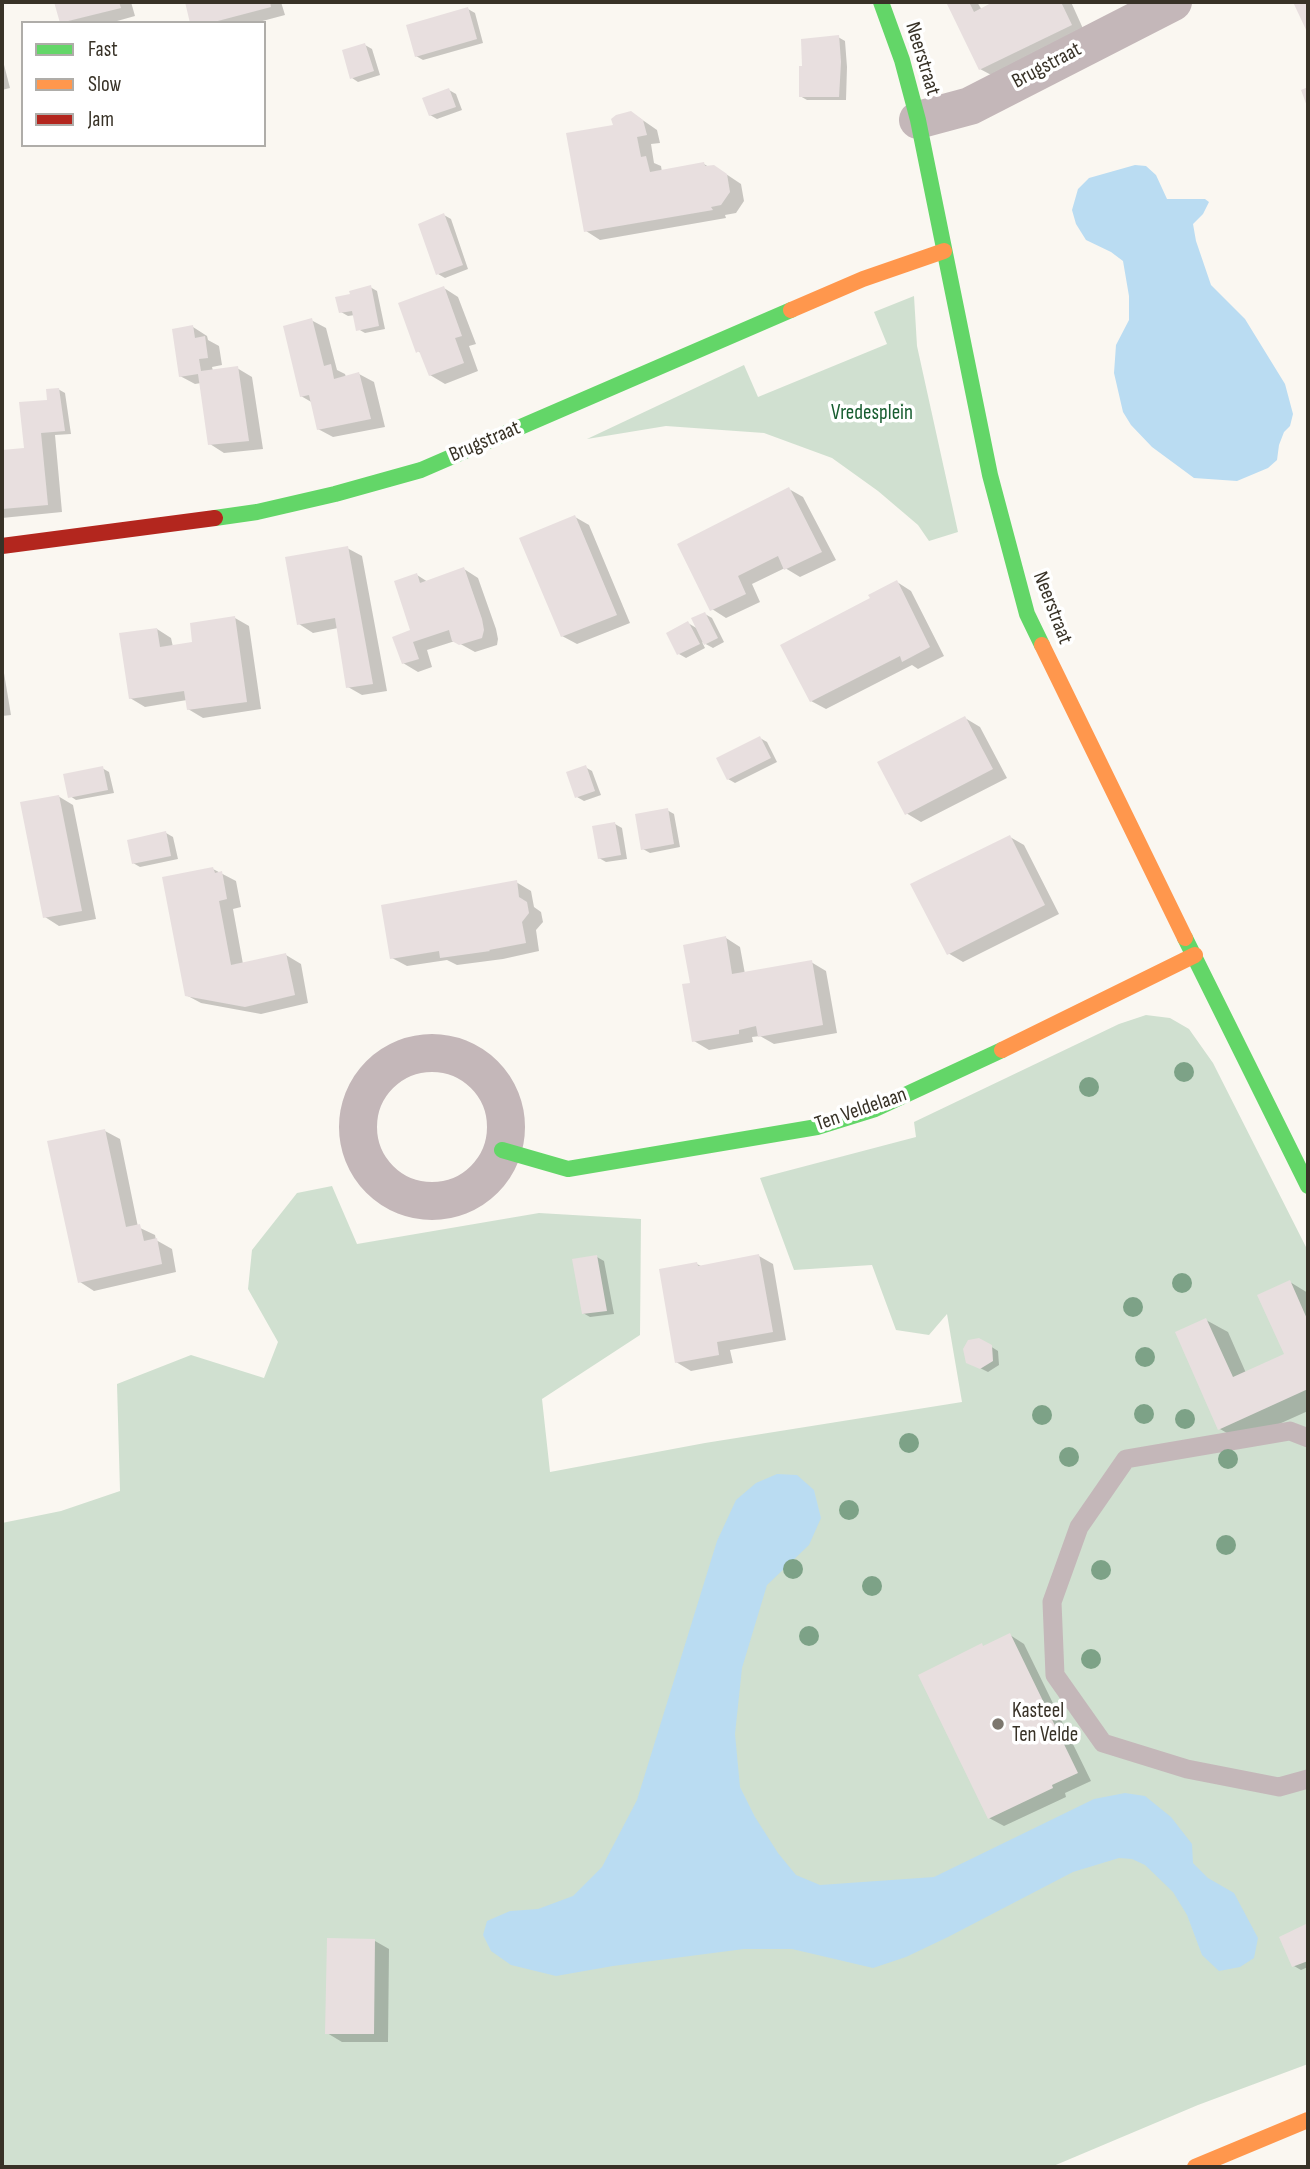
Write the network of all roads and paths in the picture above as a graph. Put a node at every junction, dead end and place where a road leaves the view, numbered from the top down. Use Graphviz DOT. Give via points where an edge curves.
graph roads {
  1 [pos="881,2"];
  2 [pos="1173,2"];
  3 [pos="918,120"];
  4 [pos="944,251"];
  5 [pos="2,547"];
  6 [pos="1195,955"];
  7 [pos="502,1150"];
  8 [pos="1308,1186"];
  9 [pos="1308,1438"];
  10 [pos="1308,1779"];
  11 [pos="1308,2120"];
  12 [pos="1195,2167"];
  1 -- 3 [label="street, Neerstraat"];
  2 -- 3 [label="street, Brugstraat" via="970,106"];
  3 -- 4 [label="street, Neerstraat"];
  4 -- 5 [label="street, Brugstraat" via="863,279 421,470 257,512"];
  4 -- 6 [label="street, Neerstraat" via="990,475 1027,614"];
  6 -- 7 [label="street, Ten Veldelaan" via="936,1082 875,1109 817,1127 568,1169"];
  6 -- 8 [label="street, Neerstraat"];
  9 -- 10 [label="lane" via="1290,1431 1126,1459 1079,1527 1052,1602 1055,1675 1103,1743 1187,1769 1279,1787"];
  11 -- 12 [label="street"];
}
